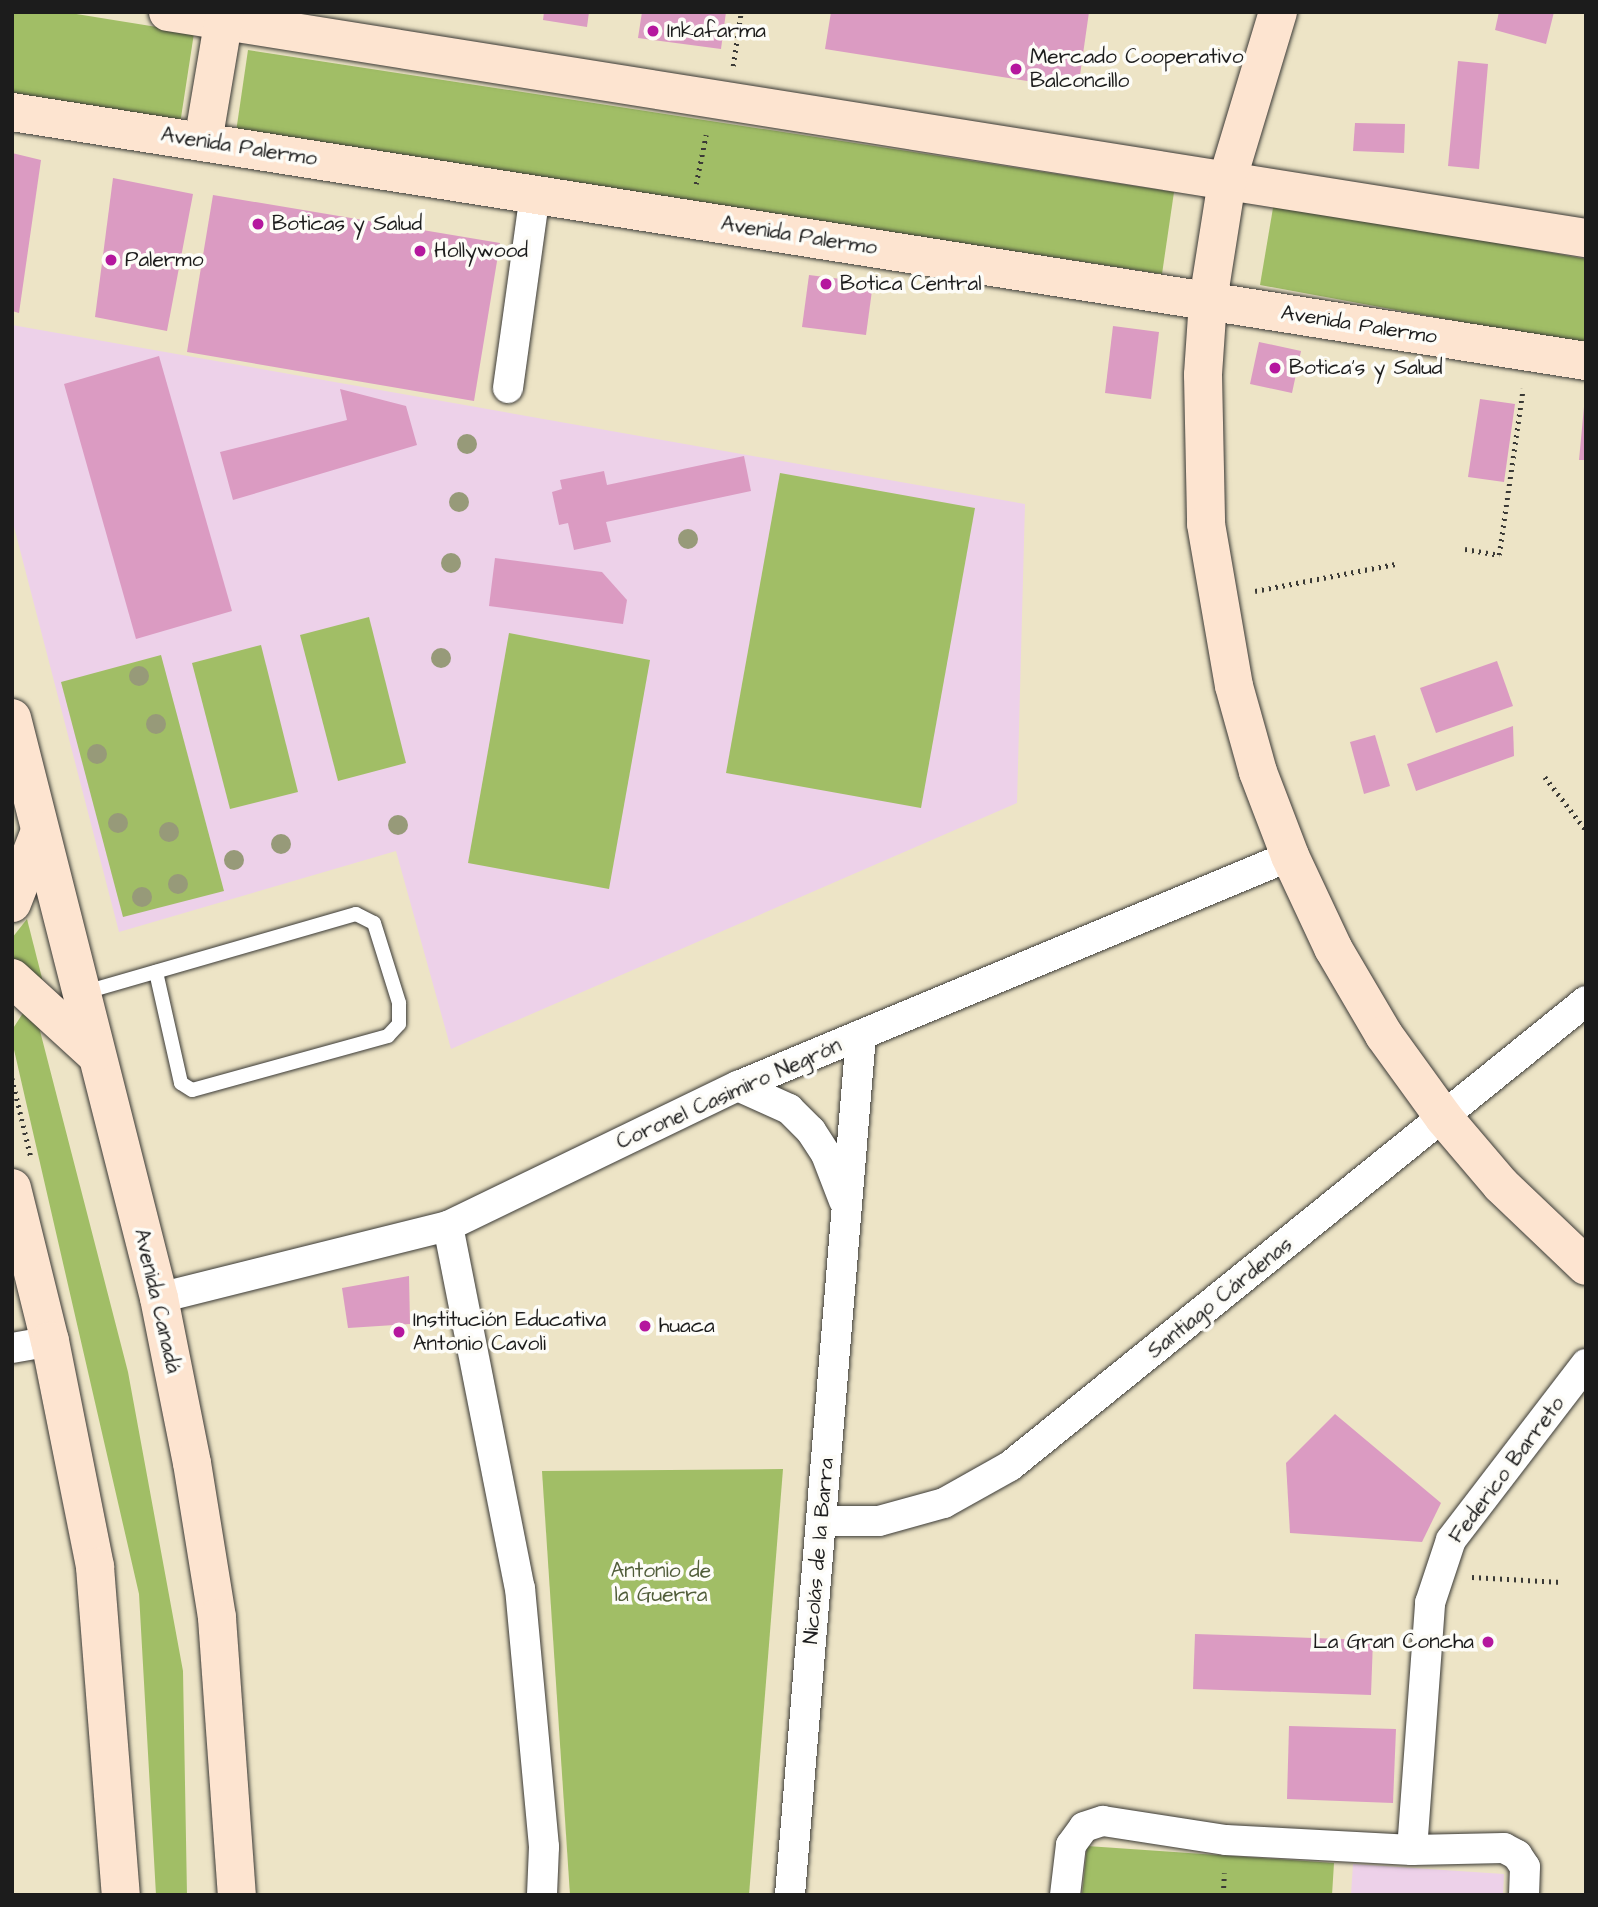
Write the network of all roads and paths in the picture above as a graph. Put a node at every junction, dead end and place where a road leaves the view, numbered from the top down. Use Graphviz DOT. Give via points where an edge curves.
graph roads {
  1 [pos="168,12"];
  2 [pos="741,12"];
  3 [pos="1278,12"];
  4 [pos="225,17"];
  5 [pos="721,100"];
  6 [pos="12,112"];
  7 [pos="203,142"];
  8 [pos="1227,181"];
  9 [pos="535,194"];
  10 [pos="689,219"];
  11 [pos="1586,238"];
  12 [pos="1208,301"];
  13 [pos="1529,352"];
  14 [pos="1586,361"];
  15 [pos="508,388"];
  16 [pos="1465,549"];
  17 [pos="1395,564"];
  18 [pos="1216,598"];
  19 [pos="12,718"];
  20 [pos="1545,777"];
  21 [pos="1586,830"];
  22 [pos="40,831"];
  23 [pos="1290,856"];
  24 [pos="12,903"];
  25 [pos="156,972"];
  26 [pos="12,978"];
  27 [pos="80,994"];
  28 [pos="1586,1002"];
  29 [pos="861,1035"];
  30 [pos="94,1053"];
  31 [pos="737,1086"];
  32 [pos="1444,1118"];
  33 [pos="12,1188"];
  34 [pos="847,1208"];
  35 [pos="448,1226"];
  36 [pos="1586,1266"];
  37 [pos="159,1298"];
  38 [pos="50,1342"];
  39 [pos="12,1348"];
  40 [pos="1586,1364"];
  41 [pos="821,1521"];
  42 [pos="1439,1575"];
  43 [pos="1562,1582"];
  44 [pos="1412,1850"];
  45 [pos="121,1895"];
  46 [pos="237,1895"];
  47 [pos="542,1895"];
  48 [pos="790,1895"];
  49 [pos="1065,1895"];
  50 [pos="1524,1895"];
  1 -- 4 [label="street"];
  2 -- 5 [label="path"];
  3 -- 8 [label="street"];
  4 -- 5 [label="street"];
  4 -- 7 [label="street"];
  5 -- 8 [label="street"];
  5 -- 10 [label="path"];
  6 -- 7 [label="street, Avenida Palermo"];
  7 -- 9 [label="street, Avenida Palermo"];
  8 -- 11 [label="street"];
  8 -- 12 [label="street"];
  9 -- 10 [label="street, Avenida Palermo"];
  9 -- 15 [label="street"];
  10 -- 12 [label="street, Avenida Palermo"];
  12 -- 13 [label="street, Avenida Palermo"];
  12 -- 18 [label="street" via="1202,450"];
  13 -- 14 [label="street, Avenida Palermo"];
  13 -- 16 [label="path" via="1499,555"];
  17 -- 18 [label="path"];
  18 -- 23 [label="street" via="1237,698"];
  19 -- 22 [label="street, Avenida Canadá"];
  20 -- 21 [label="path"];
  22 -- 24 [label="street"];
  22 -- 27 [label="street, Avenida Canadá"];
  23 -- 29 [label="street, Coronel Casimiro Negrón"];
  23 -- 32 [label="street" via="1333,948 1384,1035"];
  25 -- 25 [label="lane" via="356,914 366,916 374,923 399,1003 399,1024 388,1036 192,1090 181,1083"];
  25 -- 27 [label="lane"];
  26 -- 30 [label="street"];
  27 -- 30 [label="street, Avenida Canadá"];
  28 -- 32 [label="street, Santiago Cárdenas"];
  29 -- 31 [label="street, Coronel Casimiro Negrón"];
  29 -- 34 [label="street, Nicolás de la Barra"];
  30 -- 37 [label="street, Avenida Canadá"];
  31 -- 34 [label="street, Nicolás de la Barra" via="789,1109 811,1131 827,1154"];
  31 -- 35 [label="street, Coronel Casimiro Negrón"];
  32 -- 36 [label="street" via="1501,1185"];
  32 -- 41 [label="street, Santiago Cárdenas" via="1010,1466 944,1503 879,1521"];
  33 -- 38 [label="street"];
  34 -- 41 [label="street, Nicolás de la Barra"];
  35 -- 37 [label="street, Coronel Casimiro Negrón"];
  35 -- 47 [label="street" via="520,1588 544,1847"];
  37 -- 46 [label="street, Avenida Canadá" via="217,1618"];
  38 -- 39 [label="street"];
  38 -- 45 [label="street" via="96,1567"];
  40 -- 42 [label="street, Federico Barreto" via="1451,1540"];
  41 -- 48 [label="street, Nicolás de la Barra"];
  42 -- 43 [label="path"];
  42 -- 44 [label="street, Federico Barreto" via="1430,1603"];
  44 -- 49 [label="street" via="1226,1840 1104,1821 1084,1827 1071,1845"];
  44 -- 50 [label="street" via="1504,1848 1525,1867"];
}
